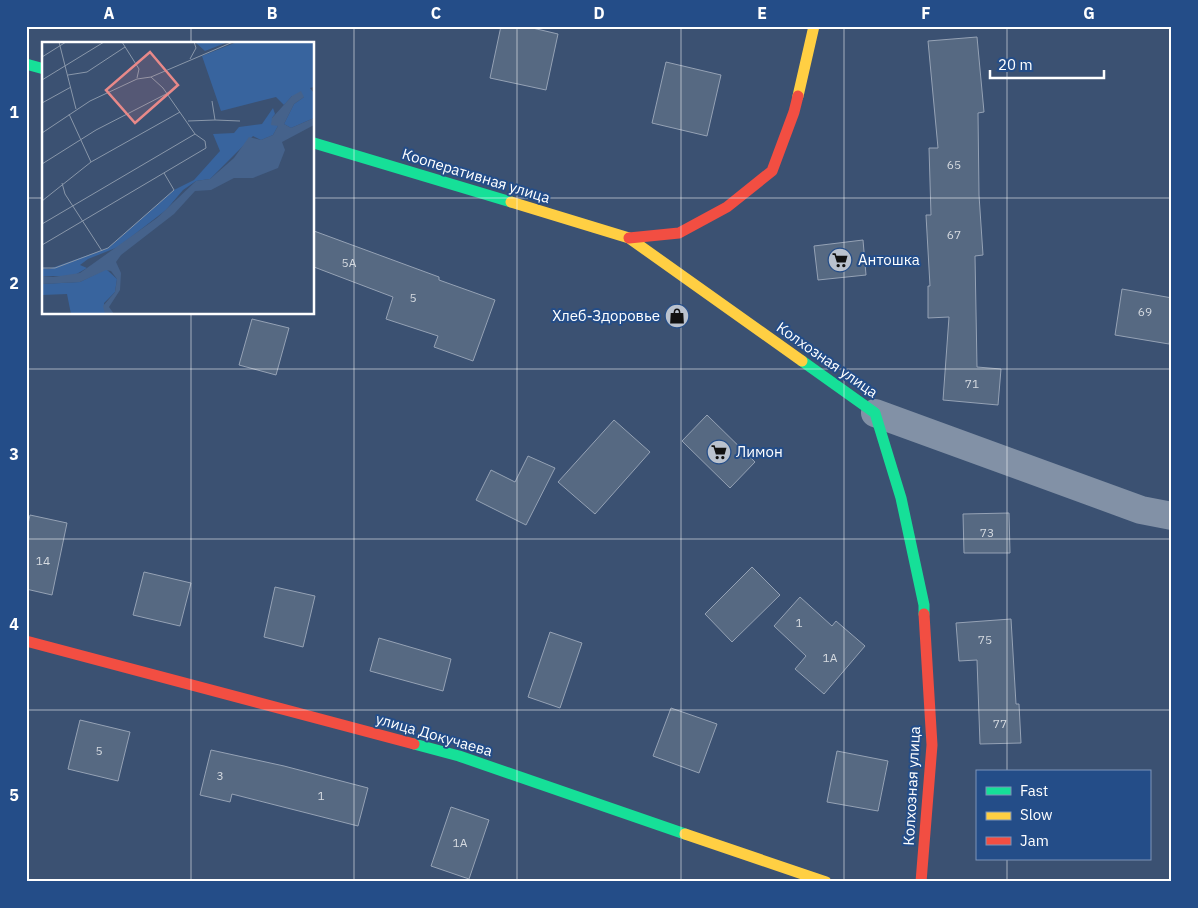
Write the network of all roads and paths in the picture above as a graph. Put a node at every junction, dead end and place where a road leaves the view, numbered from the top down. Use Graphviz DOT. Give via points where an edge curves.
graph roads {
  1 [pos="814,26"];
  2 [pos="26,64"];
  3 [pos="42,68"];
  4 [pos="315,143"];
  5 [pos="629,238"];
  6 [pos="875,413"];
  7 [pos="1172,516"];
  8 [pos="26,640"];
  9 [pos="826,882"];
  10 [pos="921,882"];
  1 -- 5 [label="street" via="794,112 772,171 727,207 679,233"];
  2 -- 3 [label="street"];
  4 -- 5 [label="street, Кооперативная улица"];
  5 -- 6 [label="street, Колхозная улица"];
  6 -- 7 [label="street" via="1141,510"];
  6 -- 10 [label="street, Колхозная улица" via="902,498 924,605 932,745"];
  8 -- 9 [label="street, улица Докучаева" via="459,756"];
}
